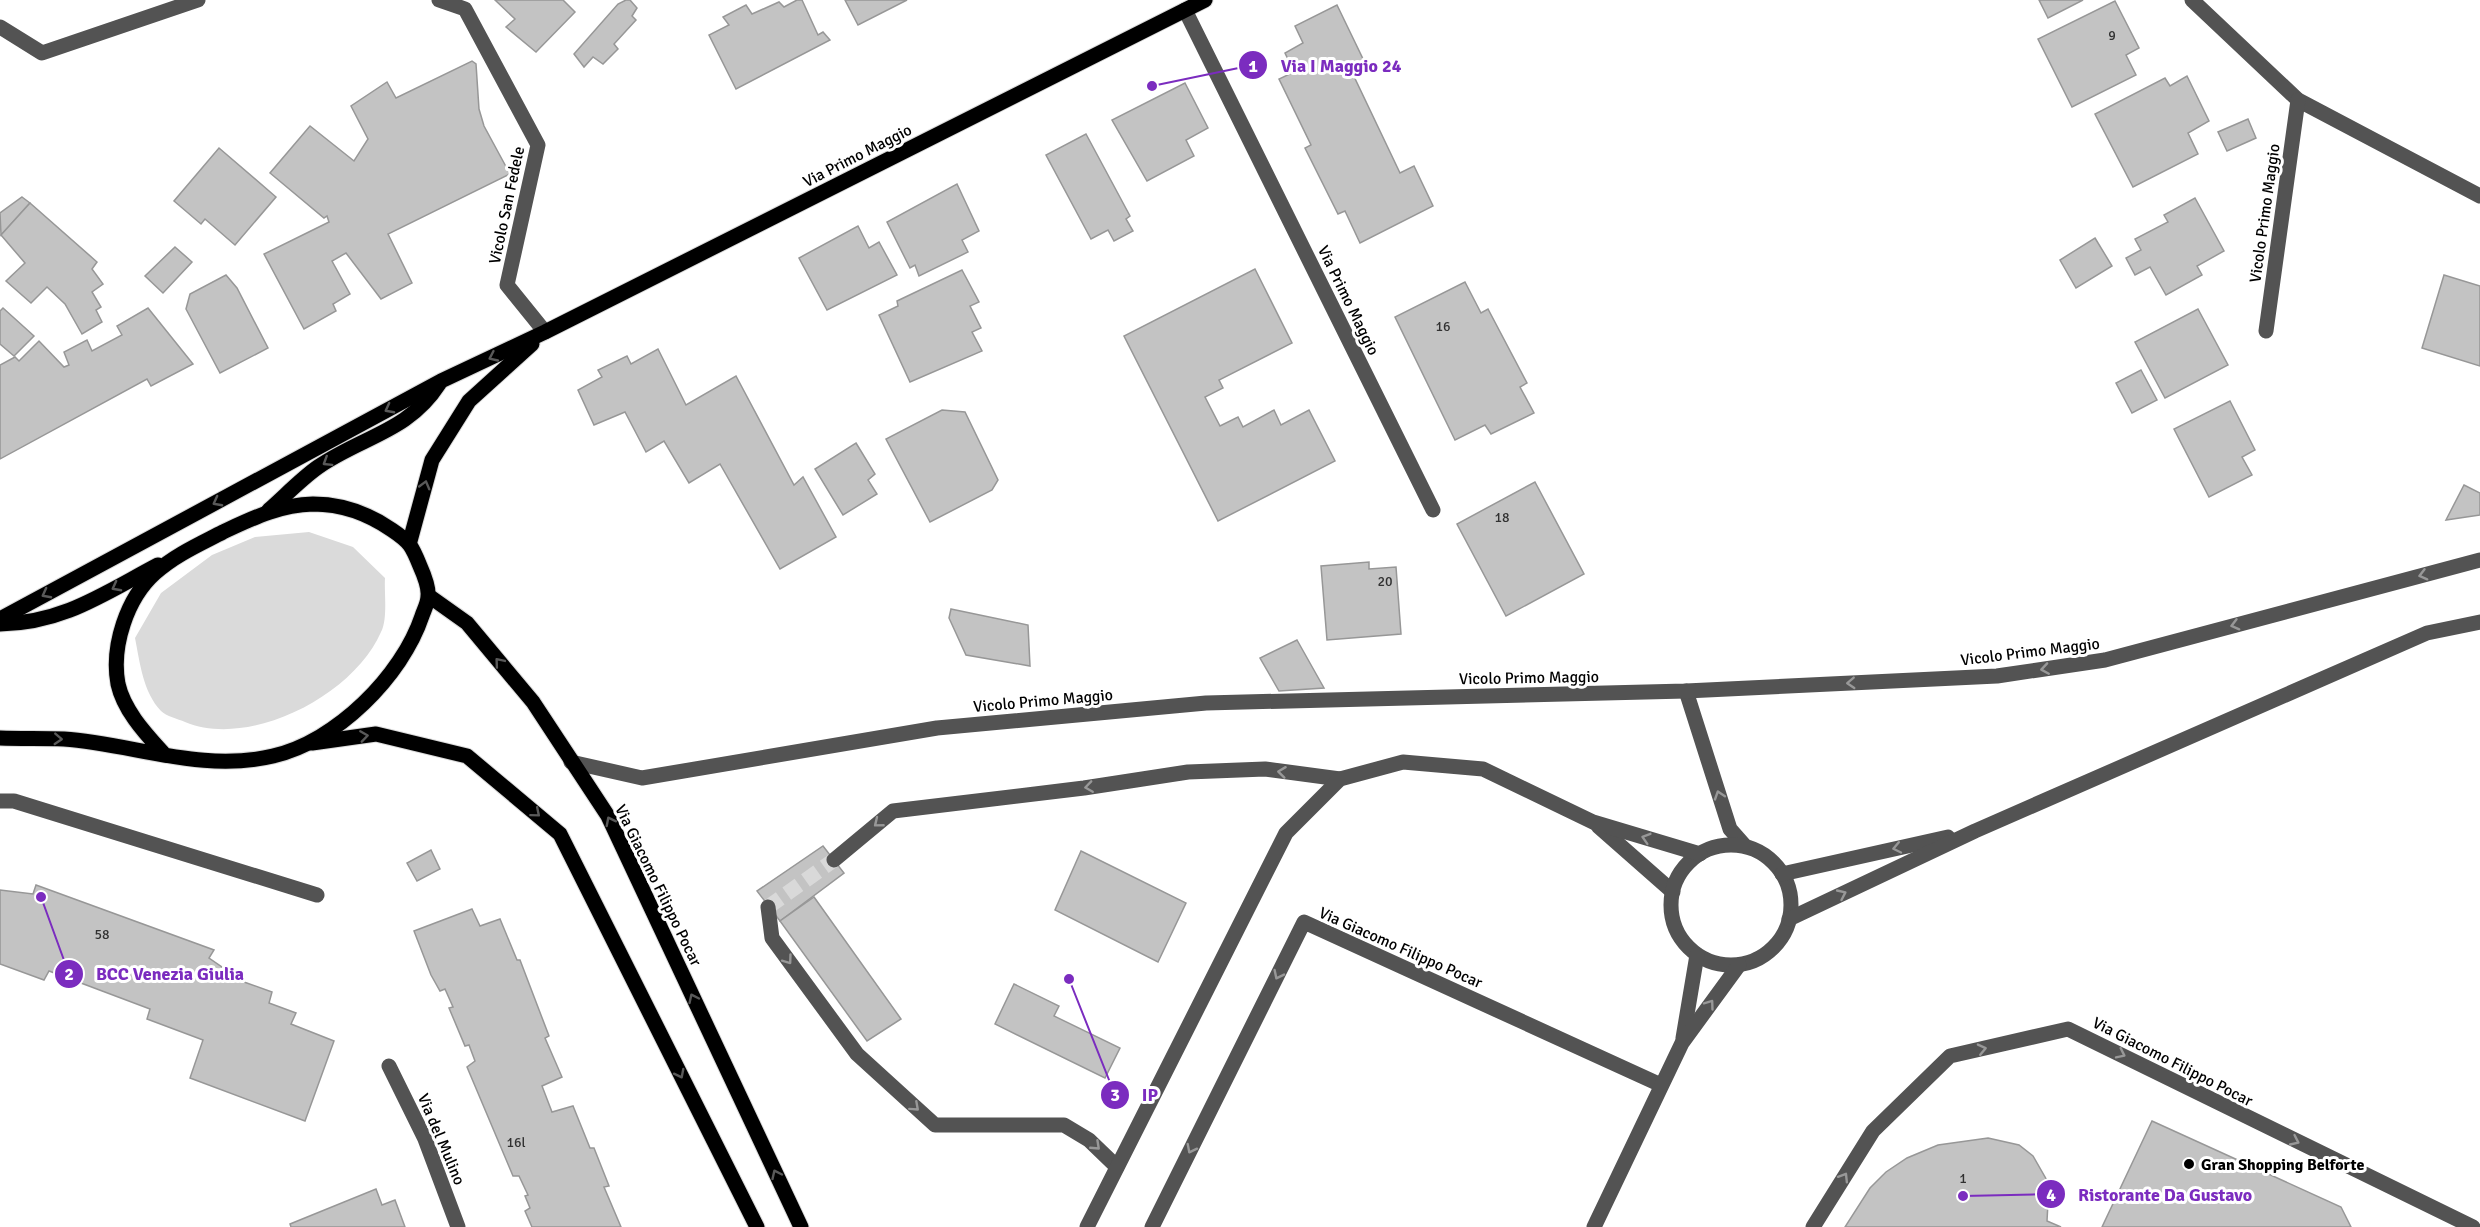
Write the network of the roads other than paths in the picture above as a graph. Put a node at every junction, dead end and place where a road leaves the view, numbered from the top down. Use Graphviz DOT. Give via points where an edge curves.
graph roads {
  1 [pos="198,0"];
  2 [pos="439,0"];
  3 [pos="1205,0"];
  4 [pos="2192,0"];
  5 [pos="1185,10"];
  6 [pos="0,27"];
  7 [pos="2298,100"];
  8 [pos="2480,196"];
  9 [pos="545,332"];
  10 [pos="2266,332"];
  11 [pos="441,381"];
  12 [pos="269,510"];
  13 [pos="1433,510"];
  14 [pos="410,541"];
  15 [pos="187,550"];
  16 [pos="2480,560"];
  17 [pos="429,596"];
  18 [pos="0,620"];
  19 [pos="2480,622"];
  20 [pos="0,624"];
  21 [pos="1686,691"];
  22 [pos="0,738"];
  23 [pos="306,744"];
  24 [pos="164,754"];
  25 [pos="571,762"];
  26 [pos="1340,779"];
  27 [pos="0,801"];
  28 [pos="1593,822"];
  29 [pos="1975,831"];
  30 [pos="1745,846"];
  31 [pos="1700,854"];
  32 [pos="834,860"];
  33 [pos="1782,874"];
  34 [pos="1673,892"];
  35 [pos="316,895"];
  36 [pos="768,907"];
  37 [pos="1789,919"];
  38 [pos="1697,955"];
  39 [pos="1739,965"];
  40 [pos="1682,1043"];
  41 [pos="389,1066"];
  42 [pos="1661,1085"];
  43 [pos="1117,1167"];
  44 [pos="458,1227"];
  45 [pos="757,1227"];
  46 [pos="801,1227"];
  47 [pos="1087,1227"];
  48 [pos="1152,1227"];
  49 [pos="1594,1227"];
  50 [pos="1813,1227"];
  51 [pos="2473,1227"];
  1 -- 6 [label="street" via="42,53"];
  2 -- 9 [label="street, Vicolo San Fedele" via="465,9 538,145 507,285"];
  3 -- 5 [label="main road, Via Primo Maggio"];
  4 -- 7 [label="street"];
  5 -- 9 [label="main road, Via Primo Maggio"];
  5 -- 13 [label="street, Via Primo Maggio"];
  7 -- 8 [label="street"];
  7 -- 10 [label="street, Vicolo Primo Maggio"];
  9 -- 11 [label="main road, Via Primo Maggio, one-way"];
  14 -- 9 [label="main road, Via Primo Maggio, one-way" via="432,460 469,401"];
  11 -- 12 [label="main road, one-way" via="426,405 405,422 316,468"];
  11 -- 18 [label="main road, Via Primo Maggio, one-way"];
  12 -- 14 [label="main road" via="315,504 368,513"];
  12 -- 15 [label="main road"];
  14 -- 17 [label="main road"];
  15 -- 20 [label="main road, one-way" via="64,615 29,624"];
  15 -- 24 [label="main road" via="148,582 130,607 117,644 118,685 138,726"];
  16 -- 21 [label="street, Vicolo Primo Maggio, one-way" via="2094,661 1997,676"];
  17 -- 23 [label="main road" via="415,638 388,679 352,714"];
  25 -- 17 [label="main road, Via Giacomo Filippo Pocar, one-way" via="533,702 467,623"];
  19 -- 29 [label="street" via="2427,633"];
  21 -- 25 [label="street, Vicolo Primo Maggio" via="1206,703 936,728 642,778"];
  30 -- 21 [label="street, one-way" via="1730,829"];
  22 -- 24 [label="main road, one-way" via="64,739"];
  23 -- 24 [label="main road" via="276,756 240,762 193,761"];
  23 -- 45 [label="main road, one-way" via="376,734 467,756 560,834"];
  46 -- 25 [label="main road, Via Giacomo Filippo Pocar, one-way" via="608,816"];
  26 -- 28 [label="street" via="1403,762 1483,768"];
  26 -- 32 [label="street, one-way" via="1265,769 1188,772 893,811"];
  26 -- 43 [label="street" via="1286,833"];
  27 -- 35 [label="street" via="14,801"];
  31 -- 28 [label="street, one-way"];
  28 -- 34 [label="street"];
  29 -- 33 [label="street, one-way"];
  37 -- 29 [label="street, one-way"];
  30 -- 31 [label="street" via="1714,848"];
  30 -- 33 [label="street" via="1772,861"];
  31 -- 34 [label="street" via="1683,871"];
  33 -- 37 [label="street" via="1789,888"];
  34 -- 38 [label="street" via="1671,910 1675,927"];
  36 -- 43 [label="street, one-way" via="772,938 857,1054 935,1125 1064,1125 1089,1140"];
  37 -- 39 [label="street" via="1772,950"];
  38 -- 39 [label="street" via="1725,965"];
  38 -- 40 [label="street"];
  40 -- 39 [label="street, one-way"];
  40 -- 42 [label="street"];
  41 -- 44 [label="street, Via del Mulino" via="425,1139"];
  42 -- 48 [label="street, Via Giacomo Filippo Pocar, one-way" via="1304,922"];
  42 -- 49 [label="street"];
  43 -- 47 [label="street"];
  50 -- 51 [label="street, Via Giacomo Filippo Pocar, one-way" via="1873,1131 1950,1056 2068,1029"];
}
